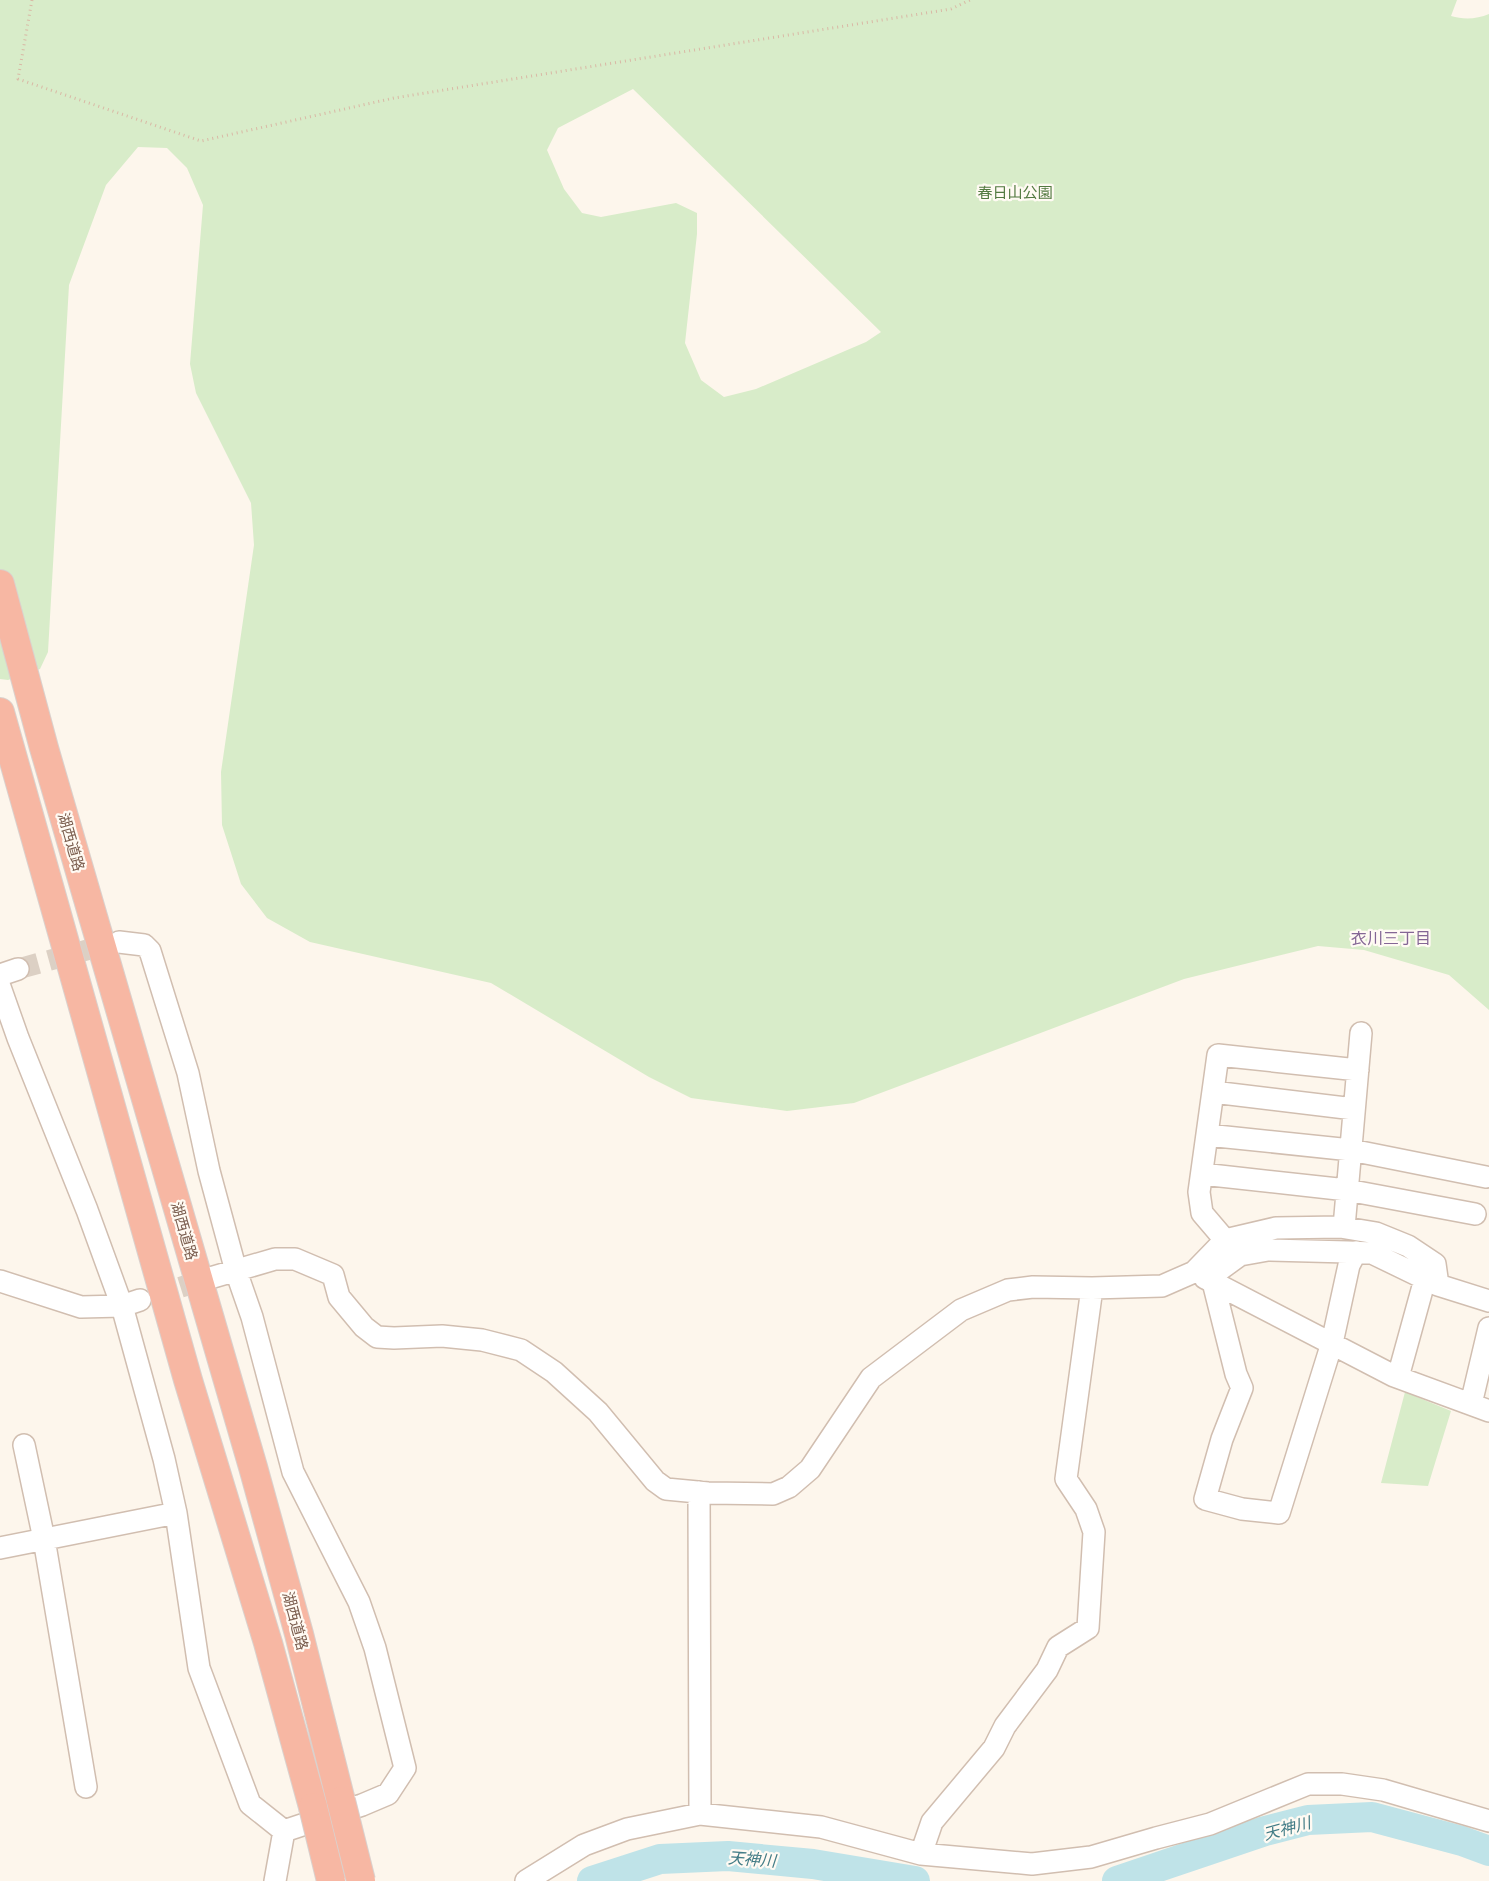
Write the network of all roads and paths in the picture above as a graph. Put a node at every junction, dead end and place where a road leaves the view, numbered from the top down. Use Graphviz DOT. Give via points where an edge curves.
graph roads {
  1 [pos="32,0"];
  2 [pos="970,0"];
  3 [pos="0,584"];
  4 [pos="0,712"];
  5 [pos="118,942"];
  6 [pos="0,987"];
  7 [pos="1361,1033"];
  8 [pos="1358,1070"];
  9 [pos="1213,1092"];
  10 [pos="1354,1109"];
  11 [pos="1207,1135"];
  12 [pos="1351,1150"];
  13 [pos="1202,1174"];
  14 [pos="1486,1177"];
  15 [pos="1347,1190"];
  16 [pos="1475,1214"];
  17 [pos="1344,1228"];
  18 [pos="1225,1240"];
  19 [pos="1356,1252"];
  20 [pos="236,1271"];
  21 [pos="210,1278"];
  22 [pos="1205,1278"];
  23 [pos="0,1281"];
  24 [pos="1432,1282"];
  25 [pos="1092,1288"];
  26 [pos="1489,1301"];
  27 [pos="131,1303"];
  28 [pos="1489,1328"];
  29 [pos="1332,1343"];
  30 [pos="1398,1377"];
  31 [pos="1480,1408"];
  32 [pos="24,1445"];
  33 [pos="699,1492"];
  34 [pos="176,1513"];
  35 [pos="44,1539"];
  36 [pos="0,1548"];
  37 [pos="86,1787"];
  38 [pos="700,1814"];
  39 [pos="1489,1821"];
  40 [pos="284,1831"];
  41 [pos="921,1854"];
  42 [pos="274,1881"];
  43 [pos="331,1881"];
  44 [pos="361,1881"];
  45 [pos="526,1881"];
  1 -- 2 [label="path" via="18,79 201,141 394,98 951,9"];
  3 -- 44 [label="highway, 湖西道路, bridge" via="44,748 256,1476"];
  4 -- 43 [label="highway, bridge" via="188,1380 268,1643"];
  5 -- 20 [label="street" via="144,945 150,951 188,1073 209,1171"];
  6 -- 27 [label="street" via="87,1210"];
  7 -- 8 [label="street"];
  8 -- 9 [label="street" via="1218,1055"];
  8 -- 10 [label="street"];
  9 -- 10 [label="street"];
  9 -- 11 [label="street"];
  10 -- 12 [label="street"];
  11 -- 12 [label="street"];
  11 -- 13 [label="street"];
  12 -- 14 [label="street"];
  12 -- 15 [label="street"];
  13 -- 15 [label="street"];
  13 -- 18 [label="street" via="1202,1213"];
  15 -- 16 [label="street"];
  15 -- 17 [label="street"];
  17 -- 18 [label="street" via="1276,1228"];
  17 -- 24 [label="street" via="1376,1234 1408,1246 1435,1264"];
  18 -- 22 [label="street"];
  19 -- 22 [label="street" via="1268,1250 1240,1255"];
  19 -- 24 [label="street" via="1372,1253"];
  19 -- 29 [label="street" via="1349,1265"];
  20 -- 21 [label="street"];
  20 -- 33 [label="street" via="275,1259 295,1259 333,1275 339,1297 364,1327 377,1337 442,1336 474,1339 521,1350 554,1372 598,1412 655,1481 666,1489"];
  20 -- 40 [label="street" via="252,1317 293,1472 359,1602 375,1648 405,1768 388,1794"];
  22 -- 25 [label="street" via="1162,1286"];
  22 -- 29 [label="street"];
  22 -- 29 [label="street" via="1242,1388 1204,1499 1242,1509 1279,1513"];
  23 -- 27 [label="street" via="81,1307"];
  24 -- 26 [label="street"];
  24 -- 30 [label="street"];
  25 -- 33 [label="street" via="1008,1290 961,1310 871,1378 810,1469 789,1487 773,1494"];
  25 -- 41 [label="street" via="1066,1478 1086,1509 1094,1532 1088,1628 1058,1647 1047,1670 1005,1726 994,1748 932,1822"];
  27 -- 34 [label="street"];
  28 -- 31 [label="street"];
  29 -- 30 [label="street"];
  30 -- 31 [label="street"];
  32 -- 35 [label="street"];
  33 -- 38 [label="street"];
  34 -- 35 [label="street"];
  34 -- 40 [label="street" via="199,1668 250,1804"];
  35 -- 36 [label="street"];
  35 -- 37 [label="street"];
  38 -- 41 [label="street" via="821,1828"];
  38 -- 45 [label="street" via="627,1829 584,1845"];
  39 -- 41 [label="street" via="1383,1790 1342,1784 1308,1784 1210,1824 1091,1857 1032,1864"];
  40 -- 42 [label="street"];
}
